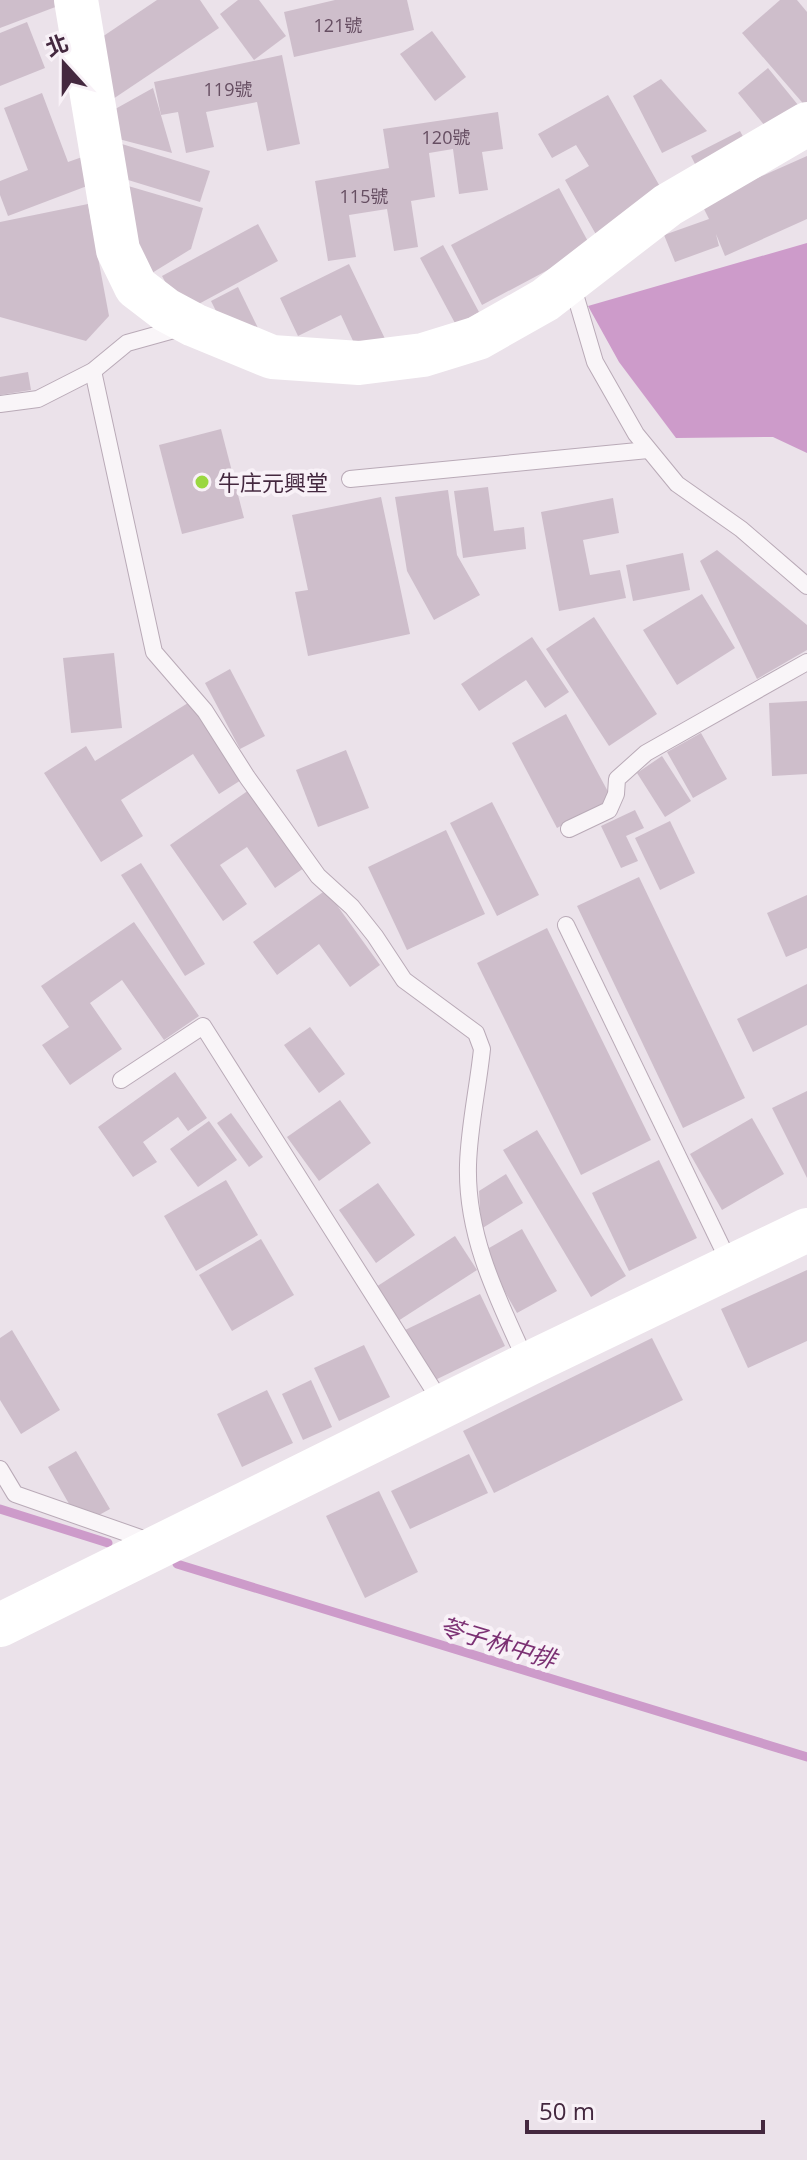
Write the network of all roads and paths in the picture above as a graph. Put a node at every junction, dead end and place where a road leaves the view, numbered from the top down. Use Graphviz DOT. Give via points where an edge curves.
graph roads {
  1 [pos="76,0"];
  2 [pos="807,124"];
  3 [pos="571,281"];
  4 [pos="194,325"];
  5 [pos="93,371"];
  6 [pos="0,404"];
  7 [pos="648,450"];
  8 [pos="350,479"];
  9 [pos="807,586"];
  10 [pos="807,662"];
  11 [pos="569,829"];
  12 [pos="566,925"];
  13 [pos="121,1080"];
  14 [pos="807,1230"];
  15 [pos="732,1268"];
  16 [pos="528,1364"];
  17 [pos="444,1406"];
  18 [pos="0,1469"];
  19 [pos="160,1545"];
  20 [pos="0,1625"];
  1 -- 4 [label="street" via="118,250 136,287"];
  2 -- 3 [label="street" via="668,205"];
  3 -- 4 [label="street" via="478,338 423,355 359,363 272,357"];
  3 -- 7 [label="lane" via="595,362"];
  4 -- 5 [label="lane" via="127,343"];
  5 -- 6 [label="lane" via="38,399"];
  5 -- 16 [label="lane" via="154,652 205,711 318,876 352,907 404,980 476,1033 482,1049 468,1165 471,1217 486,1272"];
  7 -- 8 [label="lane"];
  7 -- 9 [label="lane" via="677,484 741,529"];
  10 -- 11 [label="lane" via="646,753 617,779 609,810"];
  12 -- 15 [label="lane"];
  13 -- 17 [label="lane" via="203,1026"];
  14 -- 15 [label="street"];
  15 -- 16 [label="street"];
  16 -- 17 [label="street"];
  17 -- 19 [label="street"];
  18 -- 19 [label="lane" via="15,1494"];
  19 -- 20 [label="street"];
}
